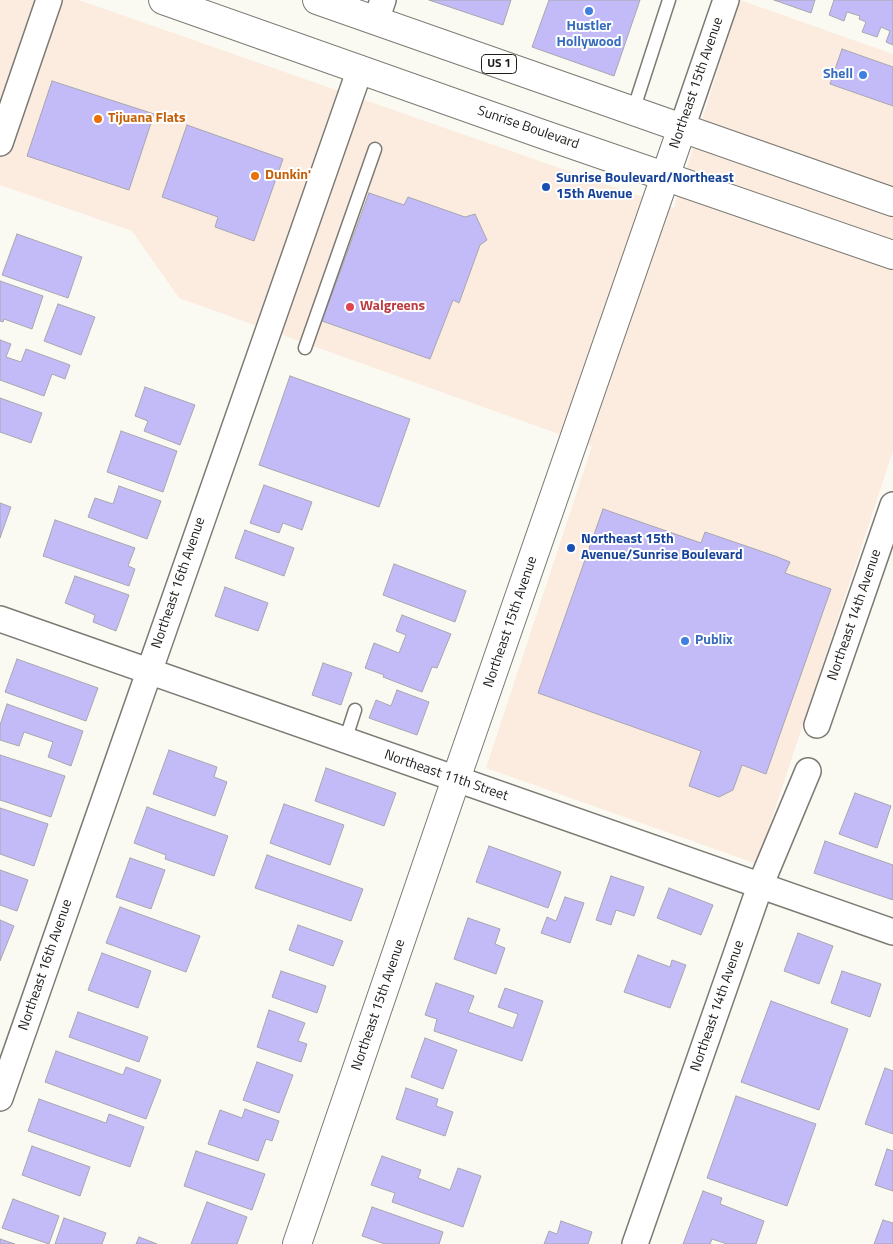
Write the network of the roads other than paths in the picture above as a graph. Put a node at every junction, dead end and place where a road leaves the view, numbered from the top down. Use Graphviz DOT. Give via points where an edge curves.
graph roads {
  1 [pos="49,0"];
  2 [pos="163,0"];
  3 [pos="317,0"];
  4 [pos="669,0"];
  5 [pos="726,0"];
  6 [pos="379,10"];
  7 [pos="360,69"];
  8 [pos="633,111"];
  9 [pos="682,128"];
  10 [pos="2,132"];
  11 [pos="375,149"];
  12 [pos="665,176"];
  13 [pos="893,202"];
  14 [pos="893,255"];
  15 [pos="305,348"];
  16 [pos="893,505"];
  17 [pos="0,620"];
  18 [pos="148,672"];
  19 [pos="355,710"];
  20 [pos="818,725"];
  21 [pos="345,741"];
  22 [pos="808,771"];
  23 [pos="456,779"];
  24 [pos="760,886"];
  25 [pos="893,932"];
  26 [pos="0,1098"];
  27 [pos="297,1244"];
  28 [pos="634,1244"];
  1 -- 10 [label="street"];
  2 -- 7 [label="main road, Sunrise Boulevard"];
  3 -- 6 [label="main road, US 1"];
  4 -- 8 [label="lane"];
  5 -- 9 [label="street, Northeast 15th Avenue"];
  6 -- 8 [label="main road, US 1"];
  7 -- 12 [label="main road, Sunrise Boulevard"];
  7 -- 18 [label="street, Northeast 16th Avenue"];
  8 -- 9 [label="main road, US 1"];
  9 -- 12 [label="main road, Northeast 15th Avenue"];
  9 -- 13 [label="main road, US 1"];
  11 -- 15 [label="lane"];
  12 -- 14 [label="main road, Sunrise Boulevard"];
  12 -- 23 [label="main road, Northeast 15th Avenue"];
  16 -- 20 [label="street, Northeast 14th Avenue"];
  17 -- 18 [label="street, Northeast 11th Street"];
  18 -- 21 [label="street, Northeast 11th Street"];
  18 -- 26 [label="street, Northeast 16th Avenue"];
  19 -- 21 [label="lane"];
  21 -- 23 [label="street, Northeast 11th Street"];
  22 -- 24 [label="street, Northeast 14th Avenue"];
  23 -- 24 [label="street, Northeast 11th Street"];
  23 -- 27 [label="main road, Northeast 15th Avenue"];
  24 -- 25 [label="street, Northeast 11th Street"];
  24 -- 28 [label="street, Northeast 14th Avenue"];
}
